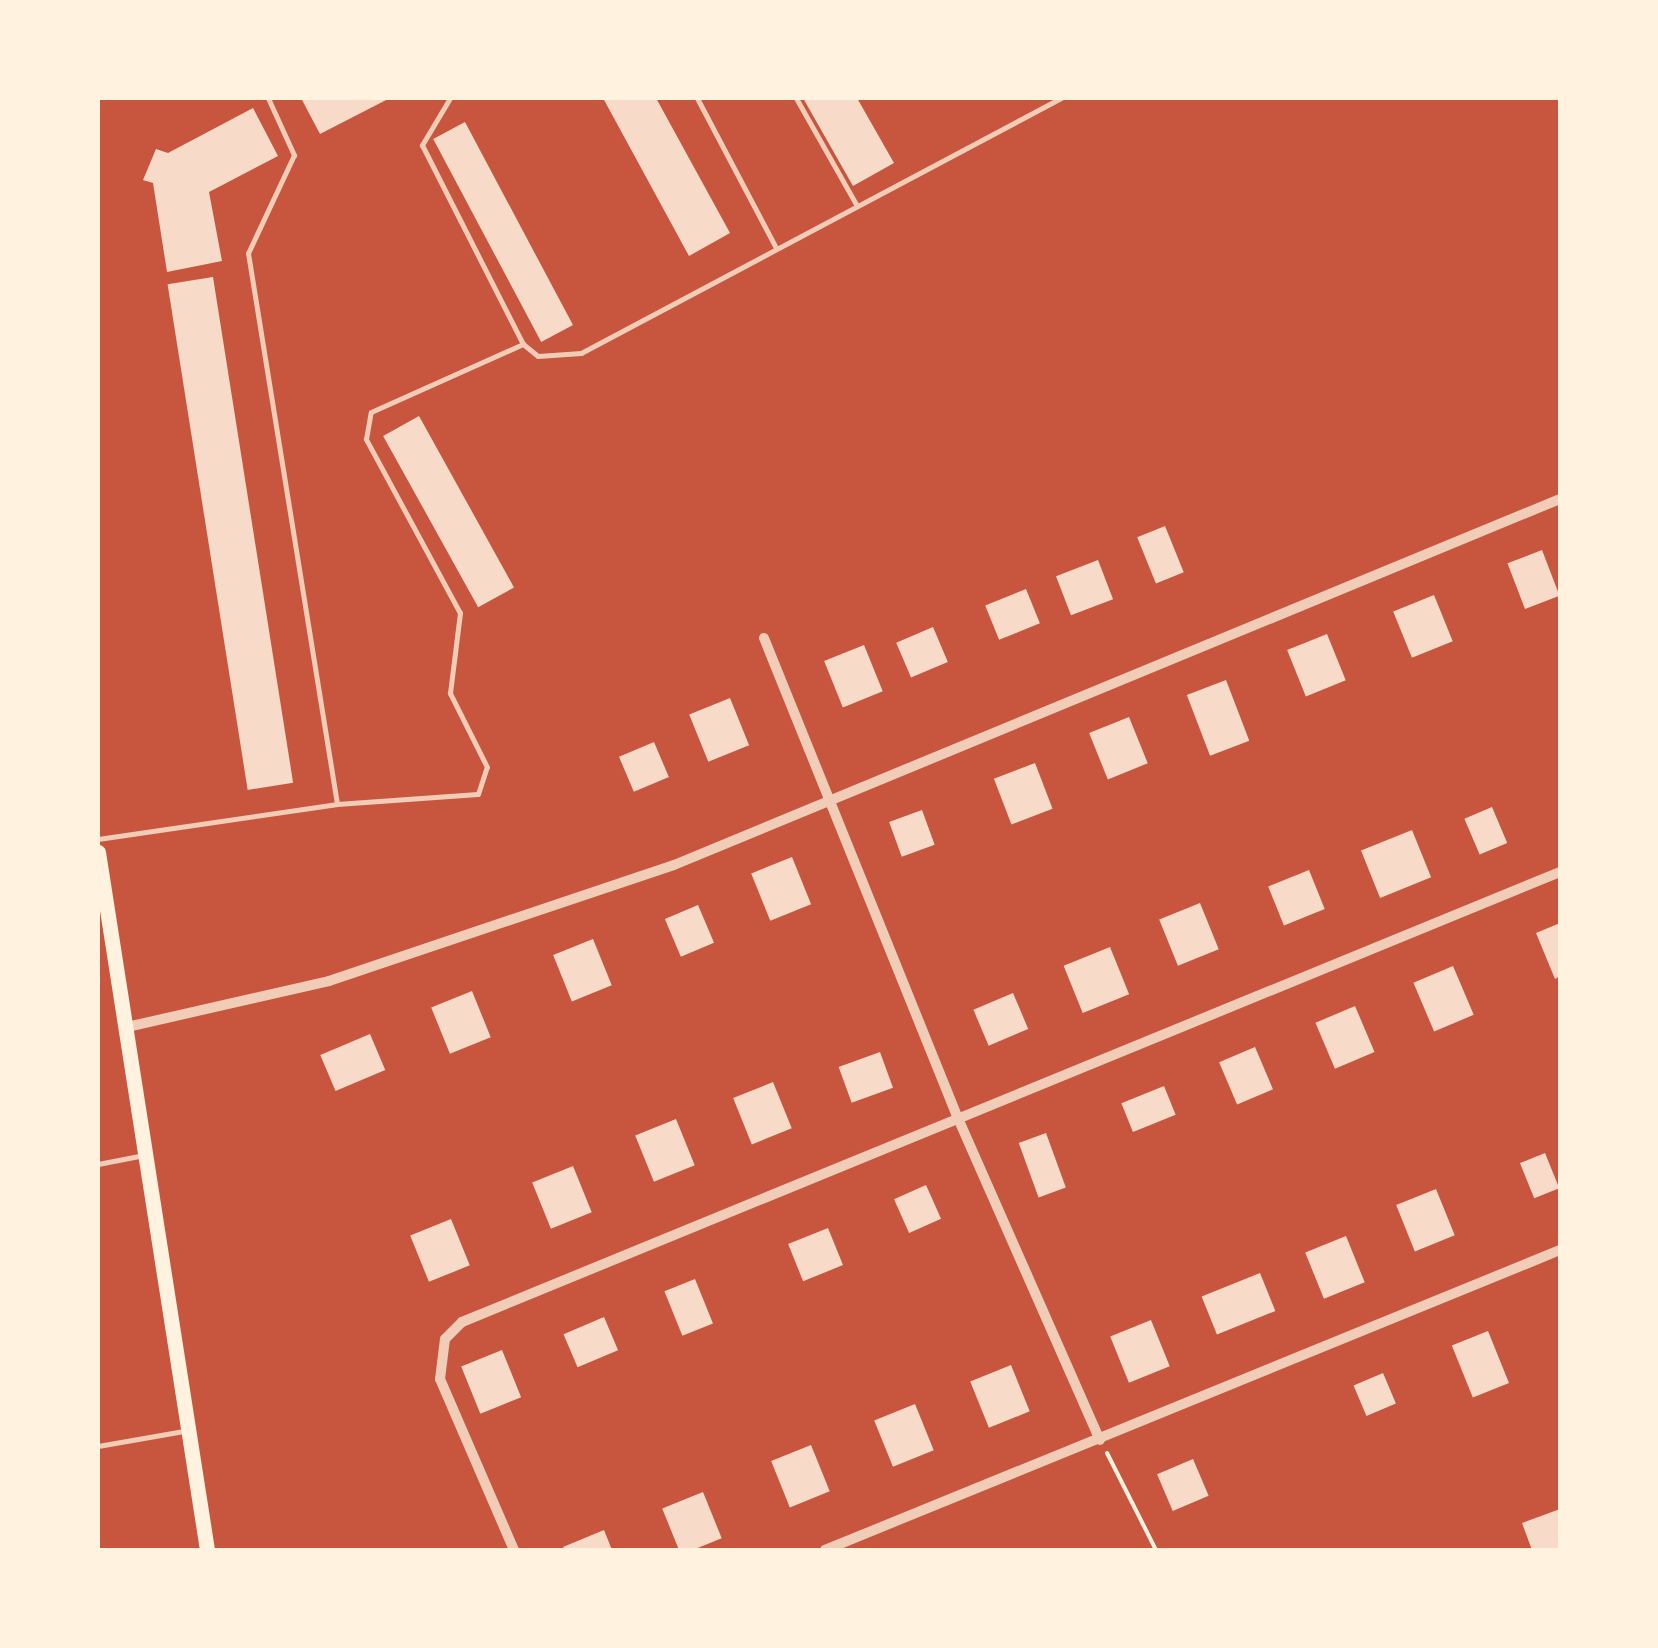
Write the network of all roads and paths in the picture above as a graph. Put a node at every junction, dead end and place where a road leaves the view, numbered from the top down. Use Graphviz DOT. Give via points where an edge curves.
graph roads {
  1 [pos="268,98"];
  2 [pos="450,98"];
  3 [pos="697,98"];
  4 [pos="796,98"];
  5 [pos="1062,98"];
  6 [pos="857,206"];
  7 [pos="776,248"];
  8 [pos="523,344"];
  9 [pos="1560,499"];
  10 [pos="764,638"];
  11 [pos="828,801"];
  12 [pos="338,804"];
  13 [pos="98,839"];
  14 [pos="98,852"];
  15 [pos="1560,872"];
  16 [pos="104,934"];
  17 [pos="127,1027"];
  18 [pos="957,1116"];
  19 [pos="146,1154"];
  20 [pos="98,1164"];
  21 [pos="1560,1250"];
  22 [pos="187,1430"];
  23 [pos="1100,1440"];
  24 [pos="98,1446"];
  25 [pos="206,1550"];
  26 [pos="514,1550"];
  27 [pos="824,1550"];
  28 [pos="1156,1550"];
  1 -- 12 [label="lane" via="294,155 248,253"];
  2 -- 8 [label="lane" via="422,146"];
  3 -- 7 [label="lane"];
  4 -- 6 [label="lane"];
  5 -- 6 [label="lane"];
  6 -- 7 [label="lane"];
  7 -- 8 [label="lane" via="581,353 538,356"];
  8 -- 12 [label="lane" via="371,412 366,439 460,613 450,692 487,767 478,794"];
  9 -- 11 [label="street"];
  10 -- 11 [label="street"];
  11 -- 17 [label="street" via="674,865 346,976"];
  11 -- 18 [label="street"];
  12 -- 13 [label="lane"];
  14 -- 16 [label="main road"];
  15 -- 18 [label="street"];
  16 -- 17 [label="main road"];
  17 -- 19 [label="main road"];
  18 -- 23 [label="street"];
  18 -- 26 [label="street" via="462,1322 445,1339 440,1379"];
  19 -- 20 [label="lane"];
  19 -- 22 [label="main road"];
  21 -- 23 [label="street"];
  22 -- 24 [label="lane"];
  22 -- 25 [label="main road"];
  23 -- 27 [label="street"];
  23 -- 28 [label="path"];
}
